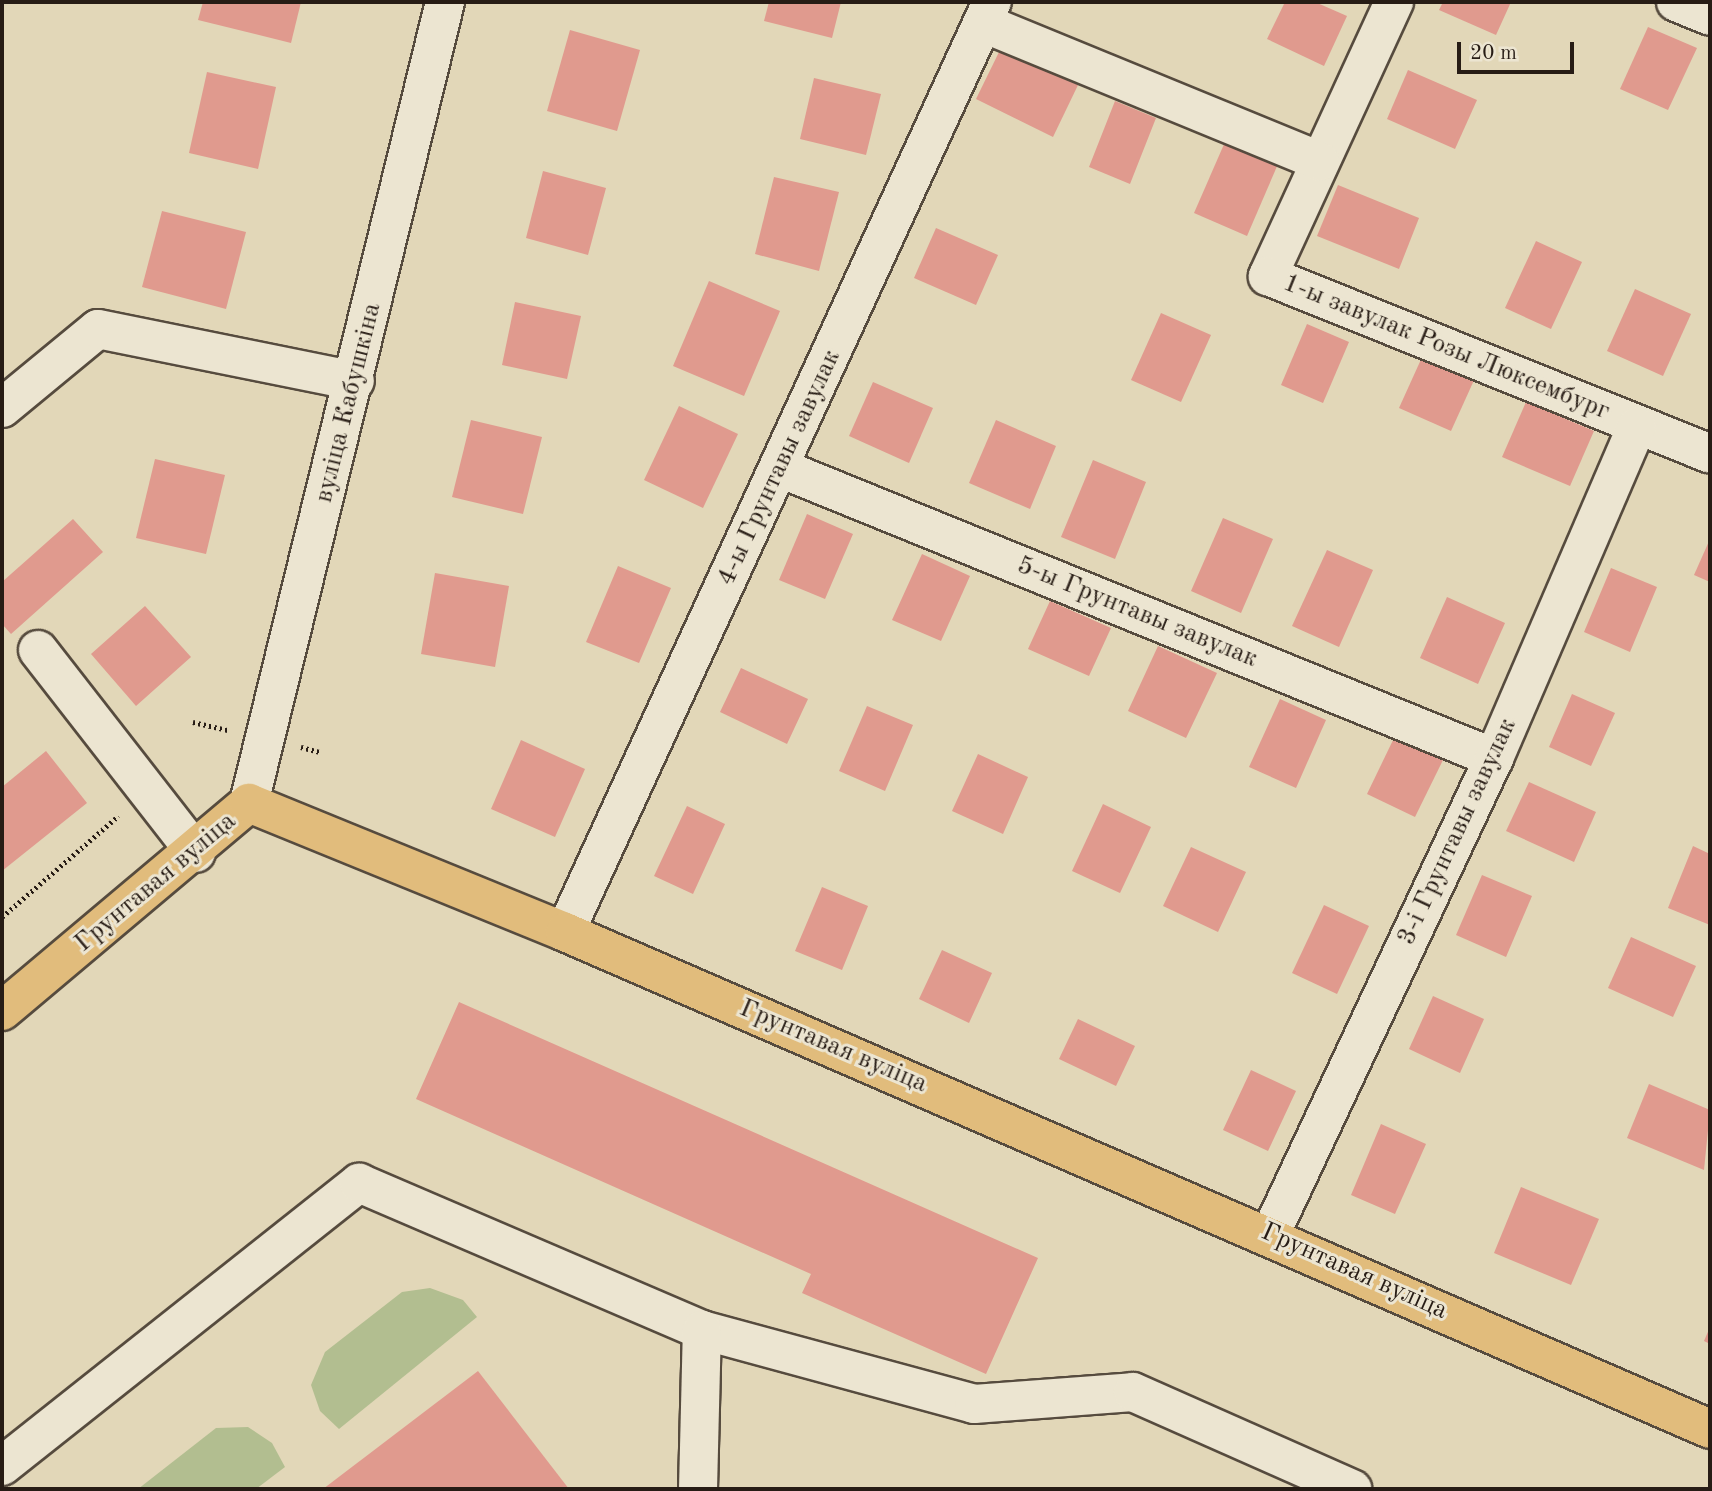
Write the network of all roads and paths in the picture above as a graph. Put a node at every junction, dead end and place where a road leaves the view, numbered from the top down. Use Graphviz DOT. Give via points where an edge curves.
graph roads {
  1 [pos="445,2"];
  2 [pos="1394,2"];
  3 [pos="1676,2"];
  4 [pos="987,12"];
  5 [pos="1710,16"];
  6 [pos="1320,162"];
  7 [pos="355,380"];
  8 [pos="2,408"];
  9 [pos="1637,426"];
  10 [pos="1710,454"];
  11 [pos="780,468"];
  12 [pos="38,650"];
  13 [pos="1494,758"];
  14 [pos="147,790"];
  15 [pos="249,803"];
  16 [pos="196,853"];
  17 [pos="2,917"];
  18 [pos="565,932"];
  19 [pos="2,1011"];
  20 [pos="1270,1235"];
  21 [pos="702,1330"];
  22 [pos="1710,1429"];
  23 [pos="2,1466"];
  24 [pos="698,1489"];
  25 [pos="1352,1489"];
  1 -- 7 [label="street, вуліца Кабушкіна"];
  2 -- 6 [label="street, 1-ы завулак Розы Люксембург"];
  3 -- 5 [label="street"];
  4 -- 6 [label="street"];
  4 -- 11 [label="street, 4-ы Грунтавы завулак"];
  6 -- 9 [label="street, 1-ы завулак Розы Люксембург" via="1268,276"];
  7 -- 8 [label="street" via="98,328"];
  7 -- 15 [label="street, вуліца Кабушкіна"];
  9 -- 10 [label="street, 1-ы завулак Розы Люксембург"];
  9 -- 13 [label="street, 3-і Грунтавы завулак"];
  11 -- 13 [label="street, 5-ы Грунтавы завулак"];
  11 -- 18 [label="street, 4-ы Грунтавы завулак"];
  12 -- 14 [label="street"];
  13 -- 20 [label="street, 3-і Грунтавы завулак"];
  14 -- 16 [label="street"];
  14 -- 17 [label="path"];
  15 -- 16 [label="main road, Грунтавая вуліца"];
  15 -- 18 [label="main road, Грунтавая вуліца"];
  16 -- 19 [label="main road, Грунтавая вуліца"];
  18 -- 20 [label="main road, Грунтавая вуліца"];
  20 -- 22 [label="main road, Грунтавая вуліца"];
  21 -- 23 [label="street" via="359,1183"];
  21 -- 24 [label="street"];
  21 -- 25 [label="street" via="974,1404 1133,1392"];
}
